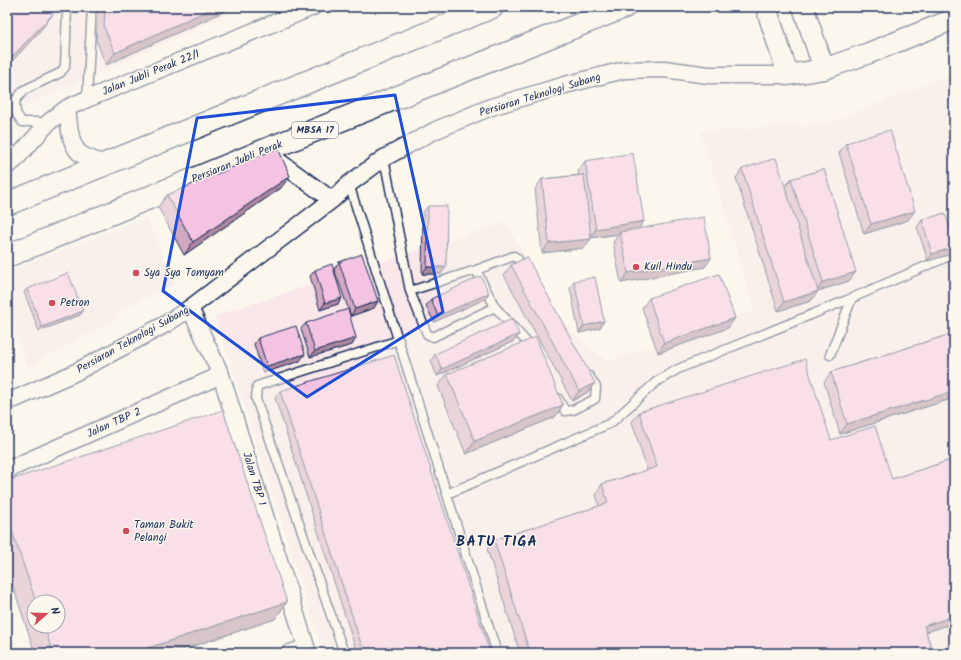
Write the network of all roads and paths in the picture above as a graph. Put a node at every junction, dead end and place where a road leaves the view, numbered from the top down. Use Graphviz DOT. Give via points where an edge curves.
graph roads {
  1 [pos="67,7"];
  2 [pos="92,7"];
  3 [pos="313,7"];
  4 [pos="492,7"];
  5 [pos="624,7"];
  6 [pos="766,7"];
  7 [pos="803,7"];
  8 [pos="954,19"];
  9 [pos="824,69"];
  10 [pos="788,75"];
  11 [pos="86,98"];
  12 [pos="67,108"];
  13 [pos="49,122"];
  14 [pos="7,141"];
  15 [pos="263,151"];
  16 [pos="384,158"];
  17 [pos="10,164"];
  18 [pos="106,164"];
  19 [pos="349,184"];
  20 [pos="332,200"];
  21 [pos="7,204"];
  22 [pos="954,254"];
  23 [pos="7,256"];
  24 [pos="476,270"];
  25 [pos="527,274"];
  26 [pos="410,291"];
  27 [pos="852,298"];
  28 [pos="495,307"];
  29 [pos="190,308"];
  30 [pos="399,340"];
  31 [pos="830,355"];
  32 [pos="538,358"];
  33 [pos="584,367"];
  34 [pos="221,375"];
  35 [pos="555,391"];
  36 [pos="7,401"];
  37 [pos="7,470"];
  38 [pos="447,494"];
  39 [pos="307,651"];
  40 [pos="290,653"];
  41 [pos="344,653"];
  42 [pos="497,653"];
  1 -- 13 [label="lane" via="65,67 60,73 24,90 15,101 16,113 22,122"];
  2 -- 11 [label="lane"];
  3 -- 11 [label="street, Jalan Jubli Perak 22/1"];
  4 -- 18 [label="main road"];
  5 -- 15 [label="main road, Persiaran Jubli Perak / MBSA 17"];
  6 -- 10 [label="street"];
  7 -- 9 [label="street"];
  8 -- 9 [label="street, Persiaran Teknologi Subang"];
  9 -- 10 [label="street, Persiaran Teknologi Subang"];
  10 -- 16 [label="street, Persiaran Teknologi Subang" via="708,75 664,69 624,70 491,107 436,130"];
  11 -- 12 [label="street, Jalan Jubli Perak 22/1"];
  12 -- 13 [label="street, Jalan Jubli Perak 22/1"];
  12 -- 18 [label="street" via="70,134 75,148 81,155"];
  13 -- 17 [label="street, Jalan Jubli Perak 22/1"];
  14 -- 17 [label="lane"];
  15 -- 20 [label="street"];
  15 -- 23 [label="main road, Persiaran Jubli Perak / MBSA 17"];
  16 -- 19 [label="street, Persiaran Teknologi Subang"];
  16 -- 26 [label="lane"];
  18 -- 21 [label="main road"];
  19 -- 20 [label="street, Persiaran Teknologi Subang"];
  19 -- 30 [label="lane"];
  20 -- 29 [label="street, Persiaran Teknologi Subang"];
  22 -- 27 [label="lane"];
  24 -- 25 [label="lane" via="514,256"];
  24 -- 26 [label="lane"];
  24 -- 28 [label="lane"];
  26 -- 28 [label="lane" via="427,334 433,337"];
  27 -- 31 [label="lane"];
  27 -- 38 [label="lane" via="678,369 656,382 611,423"];
  28 -- 32 [label="lane" via="535,351"];
  29 -- 34 [label="street, Jalan TBP 1"];
  29 -- 36 [label="street, Persiaran Teknologi Subang" via="166,324 74,373"];
  30 -- 38 [label="lane"];
  30 -- 41 [label="lane" via="257,386 256,399"];
  33 -- 35 [label="lane" via="596,387 595,399 573,410 565,411"];
  34 -- 37 [label="street, Jalan TBP 2"];
  34 -- 39 [label="street, Jalan TBP 1"];
  38 -- 42 [label="lane"];
  39 -- 40 [label="street"];
}
